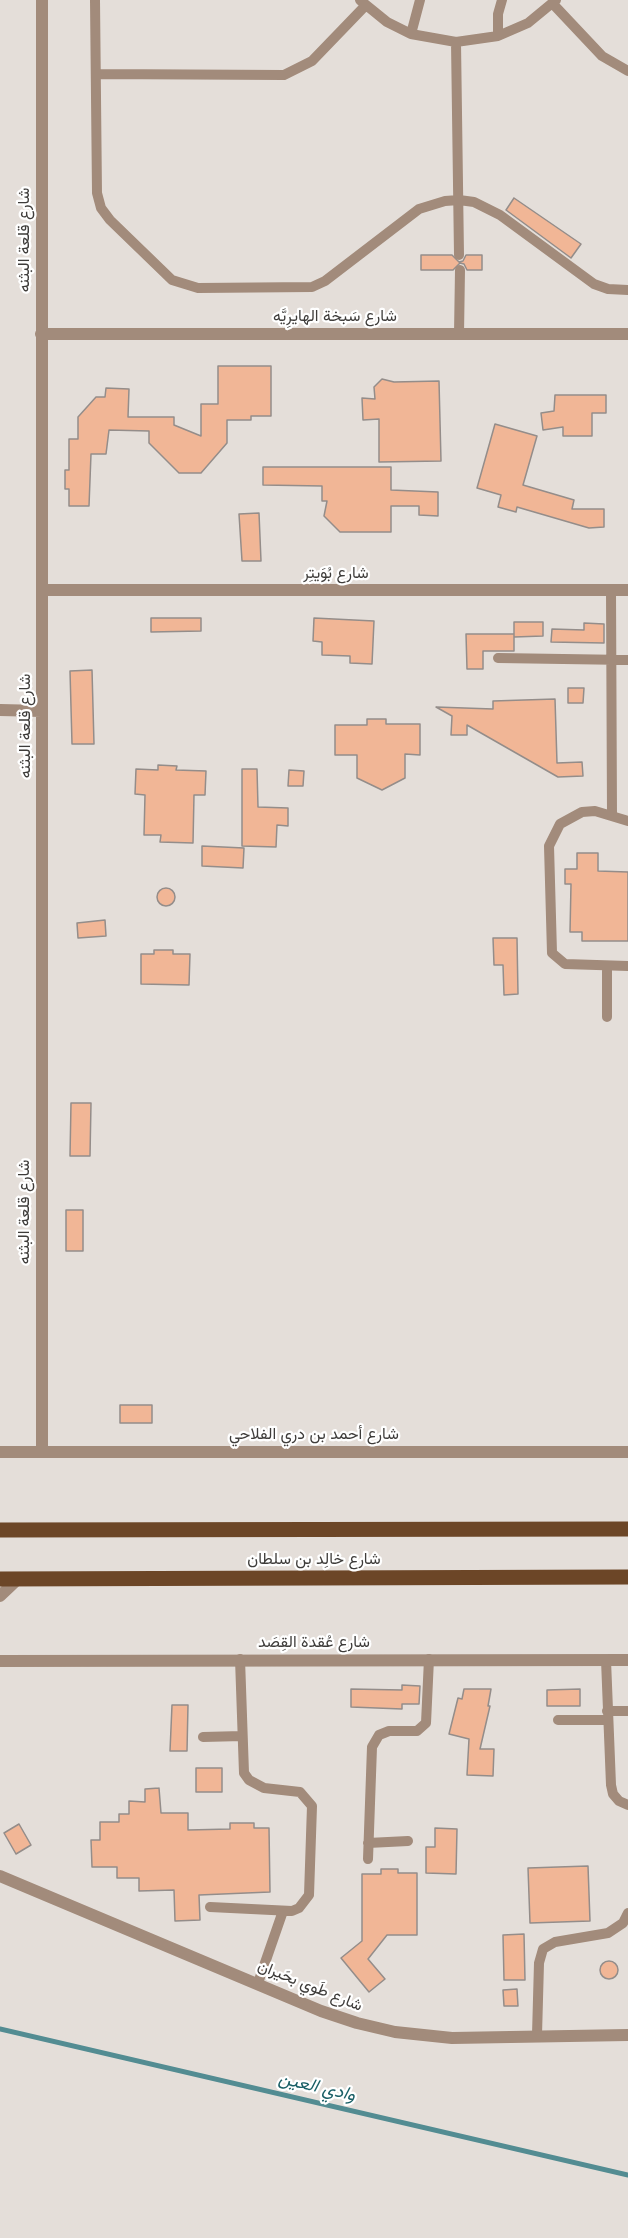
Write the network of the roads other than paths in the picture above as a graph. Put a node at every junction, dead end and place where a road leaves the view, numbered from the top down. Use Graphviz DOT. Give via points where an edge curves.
graph roads {
  1 [pos="42,0"];
  2 [pos="95,0"];
  3 [pos="420,0"];
  4 [pos="502,0"];
  5 [pos="555,2"];
  6 [pos="363,3"];
  7 [pos="411,34"];
  8 [pos="498,36"];
  9 [pos="456,42"];
  10 [pos="628,71"];
  11 [pos="96,74"];
  12 [pos="459,200"];
  13 [pos="459,255"];
  14 [pos="459,270"];
  15 [pos="628,290"];
  16 [pos="41,334"];
  17 [pos="459,334"];
  18 [pos="628,334"];
  19 [pos="44,590"];
  20 [pos="611,590"];
  21 [pos="628,590"];
  22 [pos="498,657"];
  23 [pos="610,660"];
  24 [pos="628,660"];
  25 [pos="0,710"];
  26 [pos="42,711"];
  27 [pos="612,816"];
  28 [pos="628,821"];
  29 [pos="607,966"];
  30 [pos="628,966"];
  31 [pos="607,1017"];
  32 [pos="0,1452"];
  33 [pos="42,1452"];
  34 [pos="628,1452"];
  35 [pos="628,1529"];
  36 [pos="0,1530"];
  37 [pos="628,1577"];
  38 [pos="0,1579"];
  39 [pos="18,1579"];
  40 [pos="0,1596"];
  41 [pos="240,1659"];
  42 [pos="429,1659"];
  43 [pos="606,1660"];
  44 [pos="628,1660"];
  45 [pos="0,1661"];
  46 [pos="628,1711"];
  47 [pos="607,1715"];
  48 [pos="558,1720"];
  49 [pos="242,1736"];
  50 [pos="203,1737"];
  51 [pos="628,1805"];
  52 [pos="408,1840"];
  53 [pos="368,1843"];
  54 [pos="368,1859"];
  55 [pos="0,1876"];
  56 [pos="210,1907"];
  57 [pos="283,1911"];
  58 [pos="628,1913"];
  59 [pos="258,1983"];
  60 [pos="537,2035"];
  61 [pos="628,2035"];
  1 -- 16 [label="street, شارع قلعة البثنه"];
  2 -- 11 [label="lane"];
  3 -- 7 [label="lane"];
  4 -- 8 [label="lane"];
  5 -- 8 [label="lane" via="528,23"];
  5 -- 10 [label="lane" via="602,56"];
  6 -- 7 [label="lane"];
  6 -- 11 [label="lane" via="312,61 285,75"];
  7 -- 9 [label="lane"];
  8 -- 9 [label="lane"];
  9 -- 12 [label="lane"];
  11 -- 12 [label="lane" via="97,193 101,208 161,272 185,285 312,287 420,209"];
  12 -- 13 [label="lane"];
  12 -- 15 [label="lane" via="474,202 500,215 594,284"];
  14 -- 17 [label="lane"];
  16 -- 17 [label="street, شارع سَبخة الهايرِيَّه"];
  16 -- 19 [label="street, شارع قلعة البثنه"];
  17 -- 18 [label="street, شارع سَبخة الهايرِيَّه"];
  19 -- 20 [label="street, شارع بُوَيتِر"];
  19 -- 26 [label="street, شارع قلعة البثنه"];
  20 -- 21 [label="street, شارع بُوَيتِر"];
  20 -- 23 [label="lane"];
  22 -- 23 [label="lane"];
  23 -- 24 [label="lane"];
  23 -- 27 [label="lane"];
  25 -- 26 [label="street"];
  26 -- 33 [label="street, شارع قلعة البثنه"];
  27 -- 28 [label="lane"];
  27 -- 29 [label="lane" via="595,812 570,816 553,834 549,846 552,953 565,964"];
  29 -- 30 [label="lane"];
  29 -- 31 [label="lane"];
  32 -- 33 [label="street, شارع أحمد بن دري الفلاحي"];
  33 -- 34 [label="street, شارع أحمد بن دري الفلاحي"];
  35 -- 36 [label="main road, شارع خالِد بن سلطان"];
  37 -- 39 [label="main road, شارع خالِد بن سلطان"];
  38 -- 39 [label="main road, شارع خالِد بن سلطان"];
  39 -- 40 [label="street"];
  41 -- 42 [label="street, شارع عُقدة القِصَد"];
  41 -- 45 [label="street, شارع عُقدة القِصَد"];
  41 -- 49 [label="lane"];
  42 -- 43 [label="street, شارع عُقدة القِصَد"];
  42 -- 53 [label="lane" via="426,1723 417,1731 389,1731 380,1735 372,1747"];
  43 -- 44 [label="street, شارع عُقدة القِصَد"];
  43 -- 47 [label="lane"];
  46 -- 47 [label="lane"];
  47 -- 48 [label="lane"];
  47 -- 51 [label="lane" via="613,1794"];
  49 -- 50 [label="lane"];
  49 -- 57 [label="lane" via="242,1765 249,1780 264,1788 300,1792 312,1806 309,1895 299,1908"];
  52 -- 53 [label="lane"];
  53 -- 54 [label="lane"];
  55 -- 59 [label="street, شارع طَوي بحَيران"];
  56 -- 57 [label="lane"];
  57 -- 59 [label="lane"];
  58 -- 60 [label="lane" via="623,1923 608,1933 555,1942 543,1949 539,1963"];
  59 -- 60 [label="street, شارع طَوي بحَيران" via="339,2018 395,2032 452,2038"];
  60 -- 61 [label="street, شارع طَوي بحَيران"];
}
